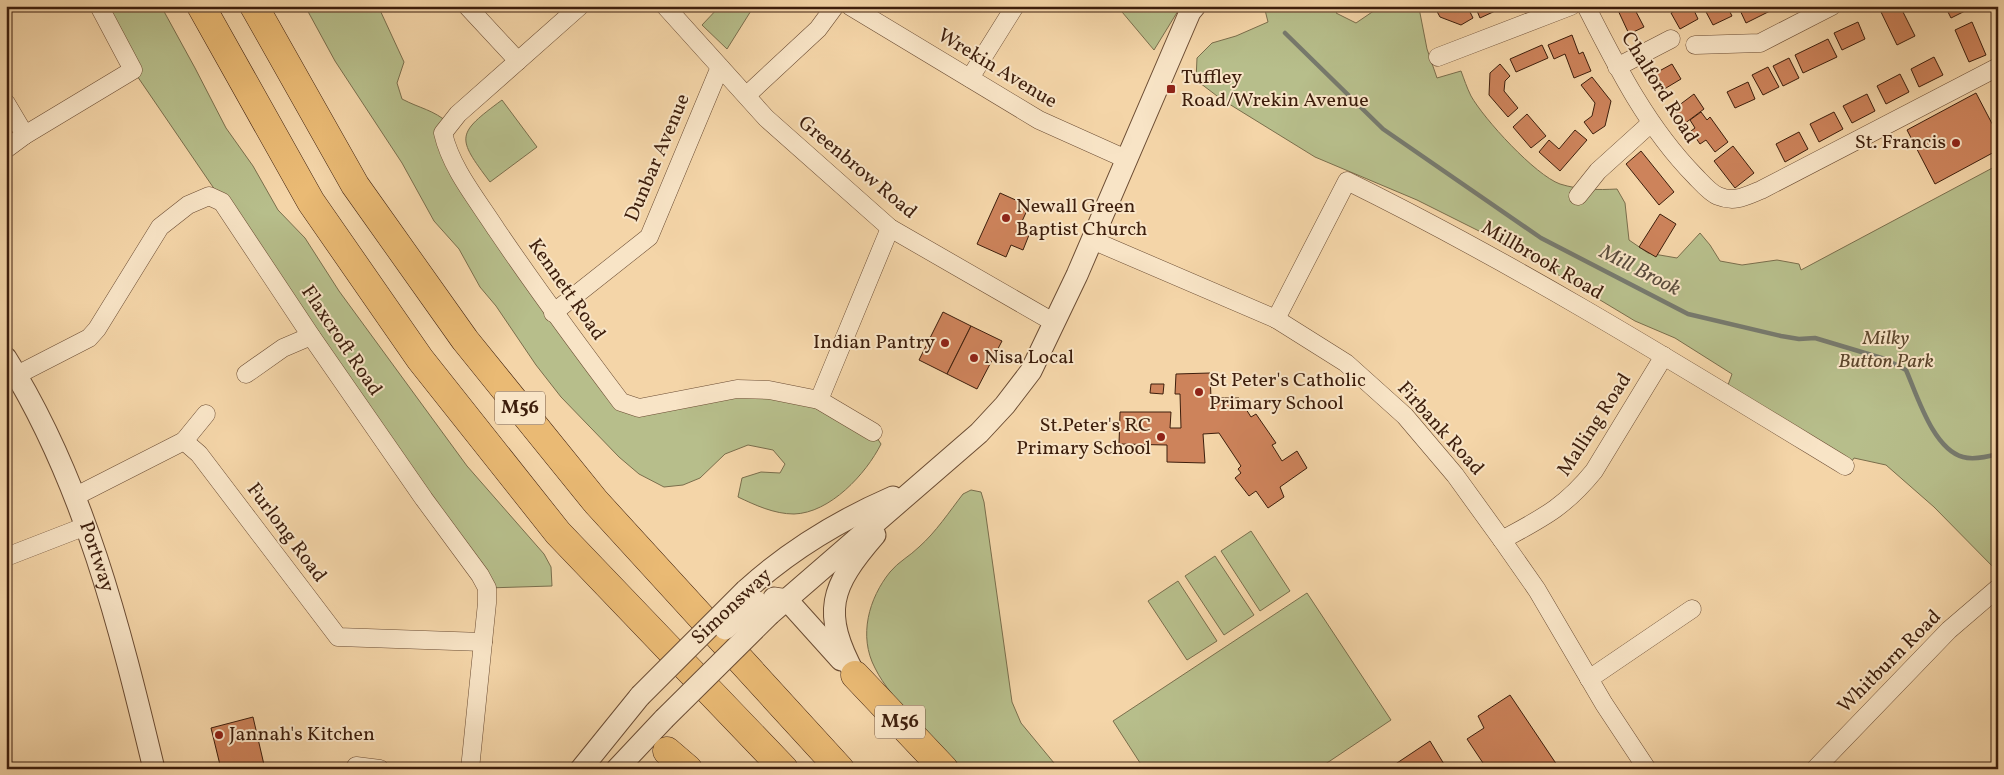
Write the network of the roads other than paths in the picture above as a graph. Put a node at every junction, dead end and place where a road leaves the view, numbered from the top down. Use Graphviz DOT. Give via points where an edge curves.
graph roads {
  1 [pos="99,6"];
  2 [pos="201,6"];
  3 [pos="254,6"];
  4 [pos="467,6"];
  5 [pos="580,6"];
  6 [pos="665,6"];
  7 [pos="835,6"];
  8 [pos="850,6"];
  9 [pos="1015,6"];
  10 [pos="1195,6"];
  11 [pos="1571,6"];
  12 [pos="1586,6"];
  13 [pos="1832,6"];
  14 [pos="1671,39"];
  15 [pos="1695,45"];
  16 [pos="1438,57"];
  17 [pos="518,61"];
  18 [pos="1998,66"];
  19 [pos="720,67"];
  20 [pos="1617,67"];
  21 [pos="970,78"];
  22 [pos="747,95"];
  23 [pos="6,103"];
  24 [pos="1651,123"];
  25 [pos="25,135"];
  26 [pos="6,149"];
  27 [pos="1126,159"];
  28 [pos="1578,196"];
  29 [pos="890,228"];
  30 [pos="1092,240"];
  31 [pos="553,313"];
  32 [pos="1276,319"];
  33 [pos="1055,323"];
  34 [pos="311,336"];
  35 [pos="1664,356"];
  36 [pos="12,367"];
  37 [pos="246,374"];
  38 [pos="819,400"];
  39 [pos="206,414"];
  40 [pos="873,432"];
  41 [pos="184,441"];
  42 [pos="1844,466"];
  43 [pos="916,487"];
  44 [pos="74,497"];
  45 [pos="86,526"];
  46 [pos="1502,540"];
  47 [pos="6,557"];
  48 [pos="1998,588"];
  49 [pos="787,600"];
  50 [pos="758,602"];
  51 [pos="1692,609"];
  52 [pos="483,642"];
  53 [pos="855,675"];
  54 [pos="1589,679"];
  55 [pos="627,712"];
  56 [pos="658,743"];
  57 [pos="356,766"];
  58 [pos="154,769"];
  59 [pos="380,769"];
  60 [pos="470,769"];
  61 [pos="580,769"];
  62 [pos="617,769"];
  63 [pos="688,769"];
  64 [pos="784,769"];
  65 [pos="840,769"];
  66 [pos="944,769"];
  67 [pos="1647,769"];
  68 [pos="1815,769"];
  1 -- 25 [label="street" via="133,70"];
  2 -- 64 [label="highway, M56" via="311,202 420,360 558,533"];
  3 -- 65 [label="highway, M56" via="355,185 465,340 596,502"];
  4 -- 17 [label="street"];
  5 -- 17 [label="street, Kennett Road"];
  6 -- 19 [label="street, Greenbrow Road"];
  7 -- 22 [label="street" via="818,29"];
  8 -- 21 [label="street, Wrekin Avenue"];
  9 -- 21 [label="street"];
  10 -- 27 [label="street, Simonsway"];
  11 -- 16 [label="street"];
  12 -- 20 [label="street, Chalford Road"];
  13 -- 15 [label="street" via="1760,43"];
  14 -- 20 [label="street"];
  17 -- 31 [label="street, Kennett Road" via="458,114 443,133 448,152 469,187"];
  18 -- 24 [label="street, Chalford Road" via="1736,201 1717,196 1700,181 1675,156"];
  19 -- 22 [label="street, Greenbrow Road"];
  19 -- 31 [label="street, Dunbar Avenue" via="649,237"];
  20 -- 24 [label="street, Chalford Road"];
  21 -- 27 [label="street, Wrekin Avenue" via="1039,120"];
  22 -- 29 [label="street, Greenbrow Road" via="766,118"];
  23 -- 25 [label="street"];
  24 -- 28 [label="street" via="1598,171"];
  25 -- 26 [label="street"];
  27 -- 30 [label="street, Simonsway"];
  29 -- 33 [label="street, Greenbrow Road"];
  29 -- 38 [label="street"];
  30 -- 32 [label="street, Firbank Road"];
  30 -- 33 [label="street, Simonsway"];
  31 -- 38 [label="street, Kennett Road" via="621,402 638,408 737,389 769,390"];
  32 -- 35 [label="street, Millbrook Road" via="1346,181 1452,234"];
  32 -- 46 [label="street, Firbank Road" via="1346,363 1405,416 1455,475"];
  33 -- 43 [label="street, Simonsway" via="1031,371 1005,405 979,433"];
  34 -- 36 [label="street, Flaxcroft Road" via="222,202 210,196 188,205 160,227 89,338"];
  34 -- 37 [label="street" via="283,348"];
  34 -- 52 [label="street, Flaxcroft Road" via="480,575 486,588"];
  35 -- 42 [label="street, Millbrook Road"];
  35 -- 46 [label="street, Malling Road" via="1594,472 1581,487 1556,510"];
  36 -- 44 [label="street, Portway"];
  38 -- 40 [label="street, Kennett Road"];
  39 -- 41 [label="street"];
  41 -- 44 [label="street"];
  41 -- 52 [label="street, Furlong Road" via="199,454 338,637"];
  43 -- 49 [label="street, Simonsway"];
  43 -- 50 [label="street, Simonsway" via="848,517 764,574"];
  43 -- 53 [label="street" via="845,571 835,598 834,628"];
  44 -- 45 [label="street, Portway"];
  45 -- 47 [label="street"];
  45 -- 58 [label="street, Portway" via="124,645"];
  46 -- 54 [label="street, Firbank Road" via="1537,590"];
  48 -- 68 [label="street, Whitburn Road" via="1949,630"];
  49 -- 50 [label="street, Simonsway"];
  49 -- 53 [label="street"];
  50 -- 55 [label="street, Simonsway, bridge" via="699,638"];
  50 -- 56 [label="street, Simonsway, bridge" via="664,719"];
  51 -- 54 [label="street"];
  52 -- 60 [label="street, Flaxcroft Road"];
  53 -- 66 [label="highway, M56"];
  54 -- 67 [label="street, Firbank Road"];
  55 -- 56 [label="street"];
  55 -- 61 [label="street, Simonsway"];
  56 -- 62 [label="street, Simonsway"];
  56 -- 63 [label="highway"];
  57 -- 59 [label="street"];
}
